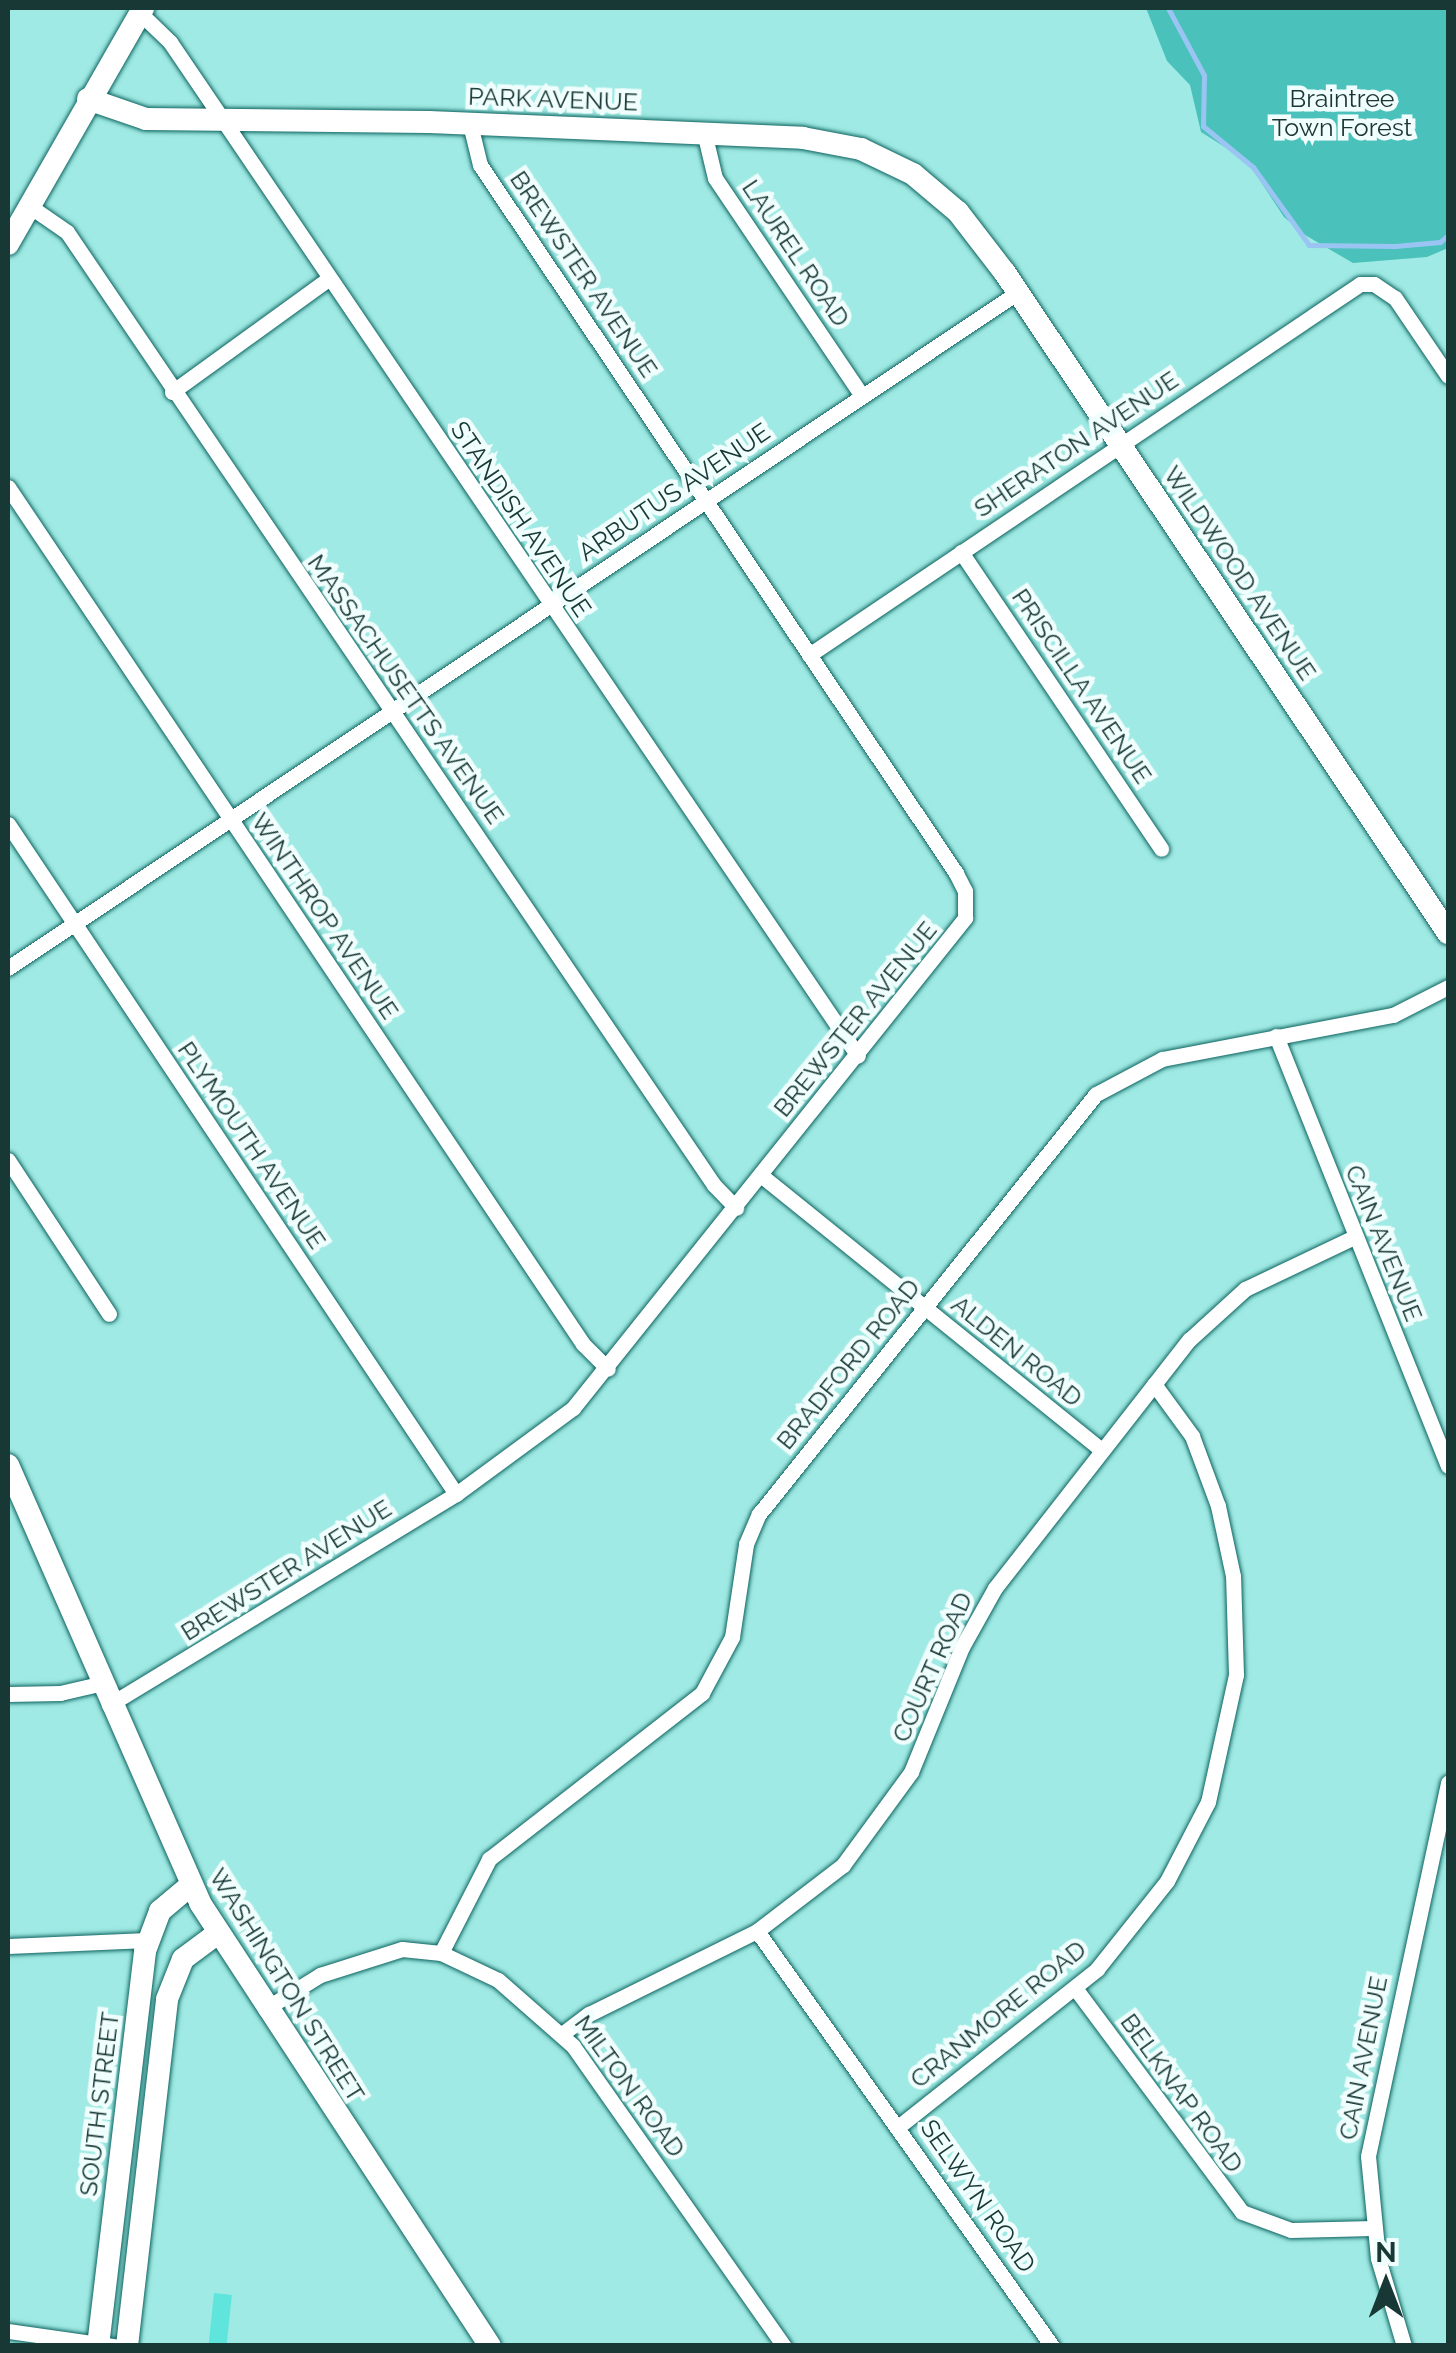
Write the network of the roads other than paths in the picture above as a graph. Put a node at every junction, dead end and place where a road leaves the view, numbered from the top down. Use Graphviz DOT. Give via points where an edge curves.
graph roads {
  1 [pos="142,10"];
  2 [pos="88,99"];
  3 [pos="224,121"];
  4 [pos="470,124"];
  5 [pos="704,132"];
  6 [pos="28,205"];
  7 [pos="8,244"];
  8 [pos="984,244"];
  9 [pos="328,279"];
  10 [pos="1018,292"];
  11 [pos="1448,376"];
  12 [pos="172,392"];
  13 [pos="862,396"];
  14 [pos="1120,444"];
  15 [pos="8,487"];
  16 [pos="706,501"];
  17 [pos="962,552"];
  18 [pos="549,606"];
  19 [pos="810,654"];
  20 [pos="391,712"];
  21 [pos="230,819"];
  22 [pos="8,824"];
  23 [pos="1161,849"];
  24 [pos="73,924"];
  25 [pos="1448,933"];
  26 [pos="8,968"];
  27 [pos="1448,987"];
  28 [pos="1276,1036"];
  29 [pos="858,1056"];
  30 [pos="8,1160"];
  31 [pos="762,1176"];
  32 [pos="736,1208"];
  33 [pos="1354,1237"];
  34 [pos="925,1309"];
  35 [pos="109,1314"];
  36 [pos="608,1369"];
  37 [pos="1154,1384"];
  38 [pos="1101,1450"];
  39 [pos="8,1465"];
  40 [pos="1448,1466"];
  41 [pos="456,1494"];
  42 [pos="8,1694"];
  43 [pos="104,1695"];
  44 [pos="1448,1782"];
  45 [pos="190,1886"];
  46 [pos="756,1931"];
  47 [pos="218,1934"];
  48 [pos="148,1940"];
  49 [pos="8,1946"];
  50 [pos="442,1952"];
  51 [pos="1075,1988"];
  52 [pos="265,2009"];
  53 [pos="562,2034"];
  54 [pos="898,2126"];
  55 [pos="1373,2228"];
  56 [pos="8,2331"];
  57 [pos="104,2345"];
  58 [pos="127,2346"];
  59 [pos="490,2346"];
  60 [pos="784,2346"];
  61 [pos="1052,2346"];
  62 [pos="1404,2346"];
  1 -- 2 [label="main road"];
  1 -- 3 [label="street, STANDISH AVENUE"];
  2 -- 3 [label="main road, PARK AVENUE" via="124,116"];
  2 -- 6 [label="main road"];
  3 -- 4 [label="main road, PARK AVENUE"];
  3 -- 9 [label="street, STANDISH AVENUE"];
  4 -- 5 [label="main road, PARK AVENUE"];
  4 -- 16 [label="street, BREWSTER AVENUE" via="480,165"];
  5 -- 8 [label="main road, PARK AVENUE" via="820,139 874,154 937,191"];
  5 -- 13 [label="street, LAUREL ROAD" via="711,171"];
  6 -- 7 [label="main road"];
  6 -- 12 [label="street, MASSACHUSETTS AVENUE" via="66,232"];
  8 -- 10 [label="main road, WILDWOOD AVENUE"];
  9 -- 12 [label="street"];
  9 -- 18 [label="street, STANDISH AVENUE"];
  10 -- 13 [label="street, ARBUTUS AVENUE"];
  10 -- 14 [label="main road, WILDWOOD AVENUE"];
  11 -- 14 [label="street, SHERATON AVENUE" via="1401,305 1374,284 1353,287"];
  12 -- 20 [label="street, MASSACHUSETTS AVENUE"];
  13 -- 16 [label="street, ARBUTUS AVENUE"];
  14 -- 17 [label="street, SHERATON AVENUE"];
  14 -- 25 [label="main road, WILDWOOD AVENUE"];
  15 -- 21 [label="street, WINTHROP AVENUE"];
  16 -- 18 [label="street, ARBUTUS AVENUE"];
  16 -- 19 [label="street, BREWSTER AVENUE"];
  17 -- 19 [label="street, SHERATON AVENUE"];
  17 -- 23 [label="street, PRISCILLA AVENUE"];
  18 -- 20 [label="street, ARBUTUS AVENUE"];
  18 -- 29 [label="street, STANDISH AVENUE"];
  19 -- 29 [label="street, BREWSTER AVENUE" via="956,872 966,900 955,936"];
  20 -- 21 [label="street, ARBUTUS AVENUE"];
  20 -- 32 [label="street, MASSACHUSETTS AVENUE"];
  21 -- 24 [label="street, ARBUTUS AVENUE"];
  21 -- 36 [label="street, WINTHROP AVENUE" via="582,1344"];
  22 -- 24 [label="street, PLYMOUTH AVENUE"];
  24 -- 26 [label="street, ARBUTUS AVENUE"];
  24 -- 41 [label="street, PLYMOUTH AVENUE"];
  27 -- 28 [label="street, BRADFORD ROAD" via="1392,1015"];
  28 -- 33 [label="street, CAIN AVENUE"];
  28 -- 34 [label="street, BRADFORD ROAD" via="1162,1059 1107,1085"];
  29 -- 31 [label="street, BREWSTER AVENUE"];
  30 -- 35 [label="street"];
  31 -- 32 [label="street, BREWSTER AVENUE"];
  31 -- 34 [label="street, ALDEN ROAD"];
  32 -- 36 [label="street, BREWSTER AVENUE"];
  33 -- 37 [label="street, COURT ROAD" via="1233,1297"];
  33 -- 40 [label="street, CAIN AVENUE"];
  34 -- 38 [label="street, ALDEN ROAD"];
  34 -- 50 [label="street, BRADFORD ROAD" via="753,1524 732,1637 702,1693 664,1729 489,1859"];
  36 -- 41 [label="street, BREWSTER AVENUE" via="559,1420"];
  37 -- 38 [label="street, COURT ROAD"];
  37 -- 51 [label="street, CRANMORE ROAD" via="1186,1423 1223,1524 1237,1612 1234,1694 1214,1785 1186,1850 1132,1930"];
  38 -- 46 [label="street, COURT ROAD" via="986,1602 918,1758 885,1816 832,1876"];
  39 -- 43 [label="main road, WASHINGTON STREET"];
  41 -- 43 [label="street, BREWSTER AVENUE"];
  42 -- 43 [label="street"];
  43 -- 45 [label="main road, WASHINGTON STREET"];
  44 -- 55 [label="street, CAIN AVENUE" via="1372,2129"];
  45 -- 47 [label="main road, WASHINGTON STREET"];
  45 -- 48 [label="main road, SOUTH STREET" via="160,1911"];
  46 -- 53 [label="street, COURT ROAD"];
  46 -- 54 [label="street, SELWYN ROAD"];
  47 -- 52 [label="main road, WASHINGTON STREET"];
  47 -- 58 [label="main road" via="183,1959 167,1998"];
  48 -- 49 [label="street"];
  48 -- 57 [label="main road, SOUTH STREET"];
  50 -- 52 [label="street, MILTON ROAD" via="402,1948 360,1959 308,1980"];
  50 -- 53 [label="street, MILTON ROAD" via="511,1988"];
  51 -- 54 [label="street, CRANMORE ROAD"];
  51 -- 55 [label="street, BELKNAP ROAD" via="1242,2212 1291,2230"];
  52 -- 59 [label="main road, WASHINGTON STREET"];
  53 -- 60 [label="street, MILTON ROAD"];
  54 -- 61 [label="street, SELWYN ROAD"];
  55 -- 62 [label="street, CAIN AVENUE"];
  56 -- 57 [label="street"];
}
